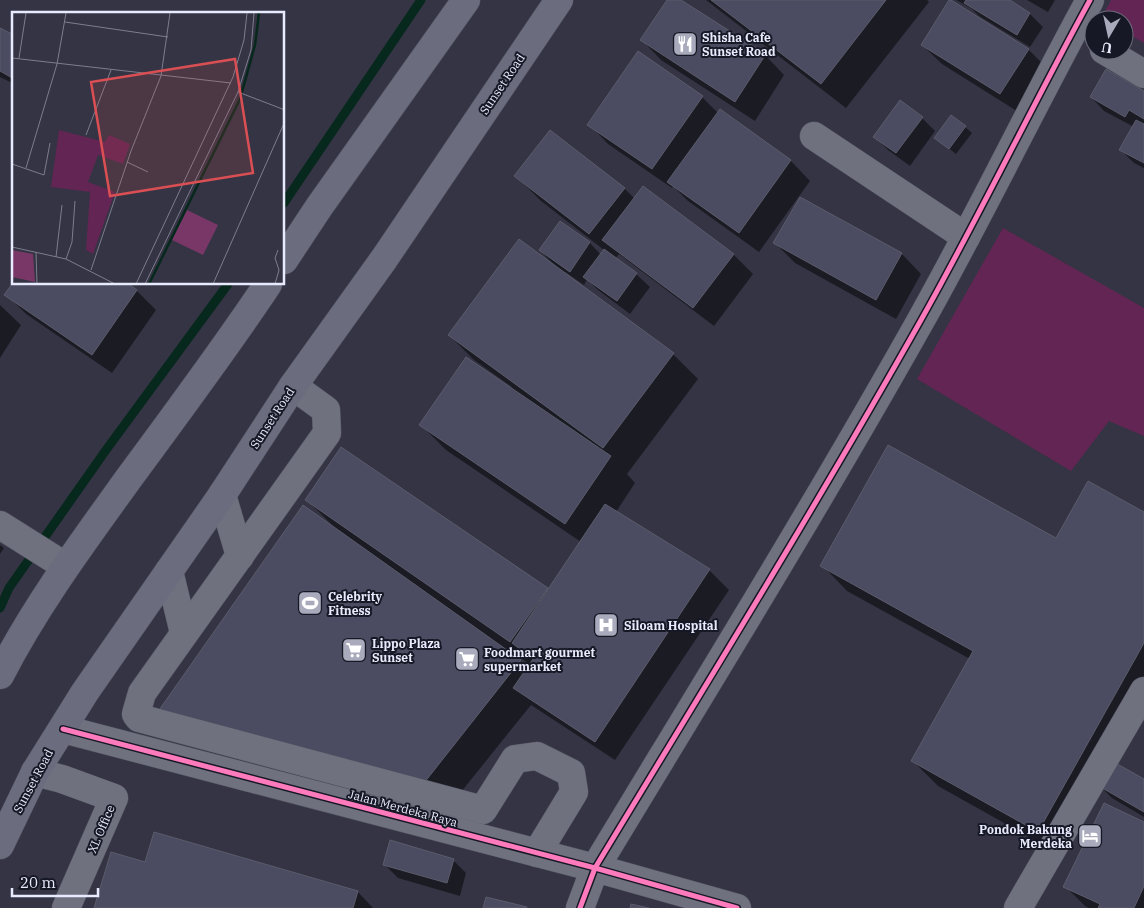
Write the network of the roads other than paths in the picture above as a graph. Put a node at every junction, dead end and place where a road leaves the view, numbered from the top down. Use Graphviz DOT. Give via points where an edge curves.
graph roads {
  1 [pos="466,0"];
  2 [pos="559,0"];
  3 [pos="1090,0"];
  4 [pos="1083,37"];
  5 [pos="1121,60"];
  6 [pos="1144,74"];
  7 [pos="814,136"];
  8 [pos="966,237"];
  9 [pos="285,259"];
  10 [pos="267,285"];
  11 [pos="293,386"];
  12 [pos="222,495"];
  13 [pos="0,524"];
  14 [pos="240,556"];
  15 [pos="65,566"];
  16 [pos="169,571"];
  17 [pos="184,634"];
  18 [pos="7,643"];
  19 [pos="0,675"];
  20 [pos="1144,691"];
  21 [pos="63,729"];
  22 [pos="35,772"];
  23 [pos="0,845"];
  24 [pos="537,853"];
  25 [pos="595,868"];
  26 [pos="66,908"];
  27 [pos="580,908"];
  28 [pos="737,908"];
  29 [pos="1018,908"];
  1 -- 9 [label="highway"];
  2 -- 11 [label="highway, Sunset Road" via="384,259"];
  3 -- 4 [label="street"];
  4 -- 8 [label="street"];
  5 -- 6 [label="street"];
  7 -- 8 [label="street"];
  8 -- 25 [label="street" via="818,498"];
  10 -- 15 [label="highway"];
  11 -- 12 [label="highway, Sunset Road"];
  11 -- 14 [label="street" via="326,410 327,433"];
  12 -- 14 [label="street"];
  12 -- 16 [label="highway, Sunset Road"];
  13 -- 15 [label="street"];
  14 -- 17 [label="street"];
  15 -- 18 [label="highway"];
  16 -- 17 [label="street"];
  16 -- 21 [label="highway, Sunset Road"];
  17 -- 24 [label="street" via="142,693 136,714 140,718 483,810 515,759 537,756 571,773 574,792"];
  18 -- 19 [label="highway"];
  20 -- 29 [label="street"];
  21 -- 22 [label="highway, Sunset Road"];
  21 -- 24 [label="street, Jalan Merdeka Raya"];
  22 -- 23 [label="highway, Sunset Road"];
  22 -- 26 [label="street, XL Office" via="114,798"];
  24 -- 25 [label="street, Jalan Merdeka Raya"];
  25 -- 27 [label="street"];
  25 -- 28 [label="street, Jalan Merdeka Raya"];
}
